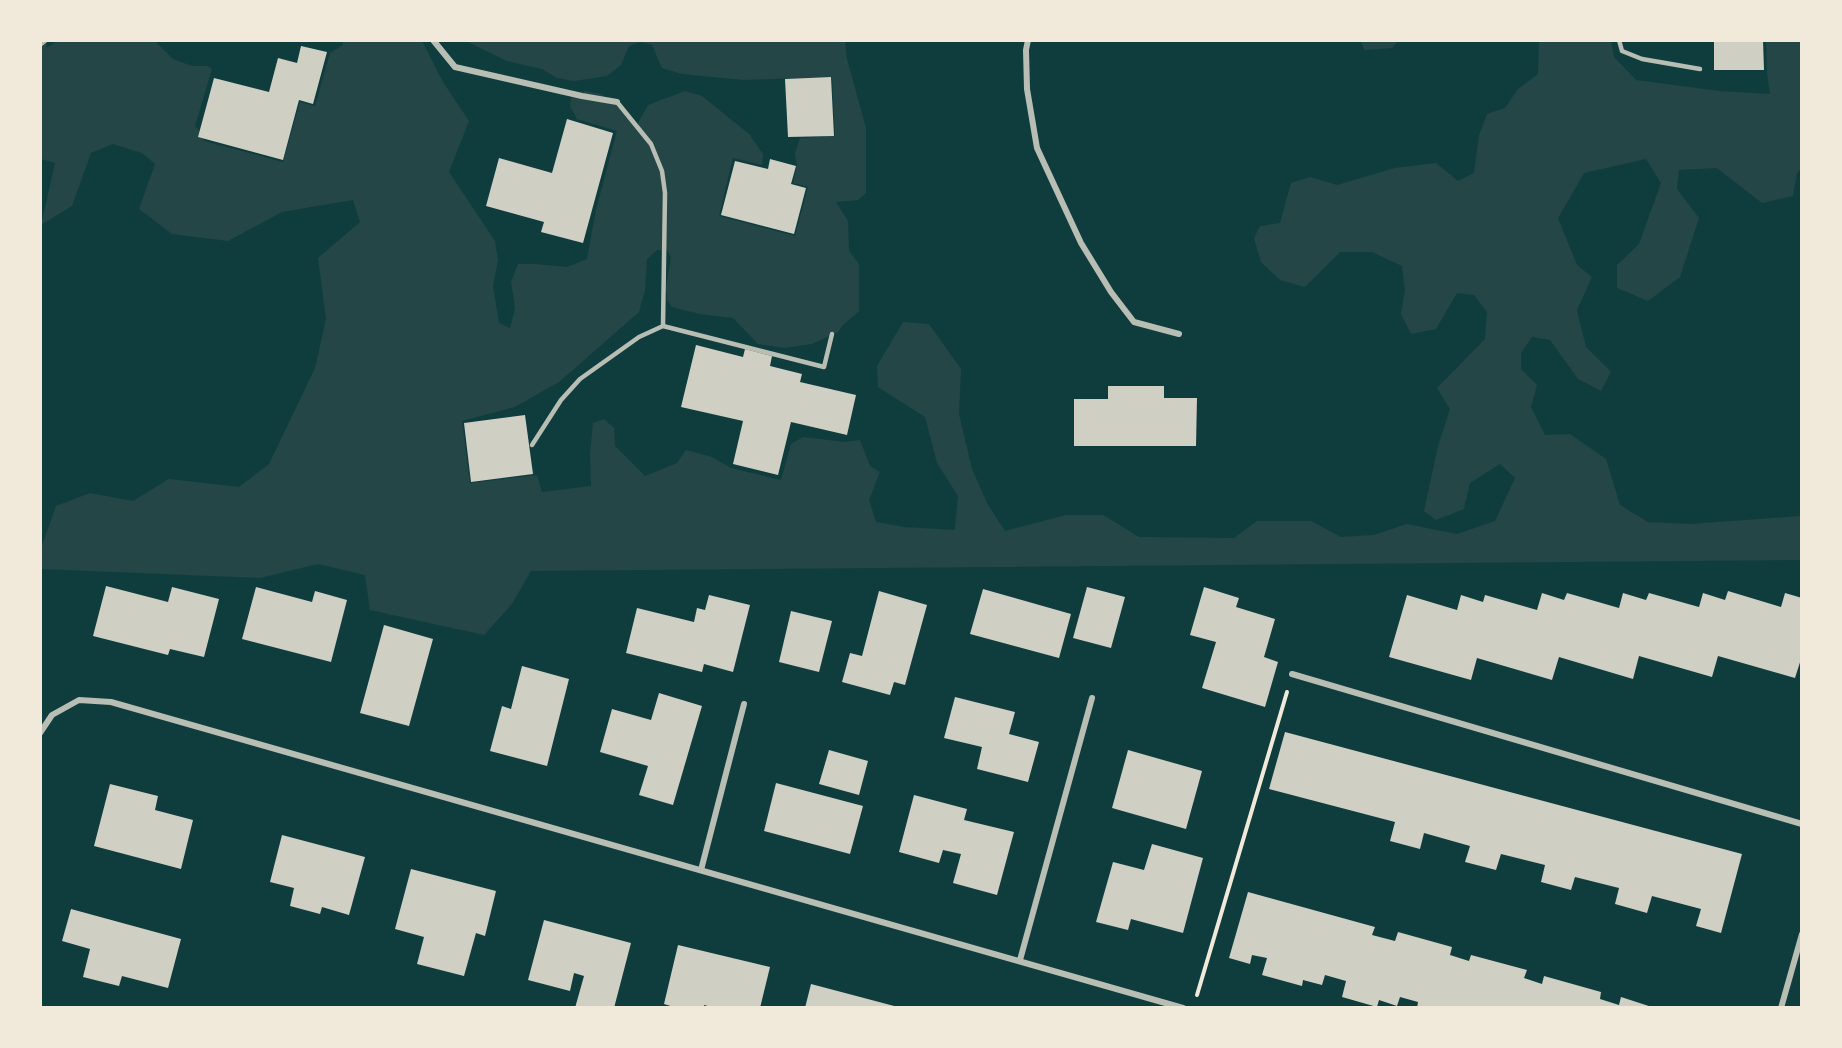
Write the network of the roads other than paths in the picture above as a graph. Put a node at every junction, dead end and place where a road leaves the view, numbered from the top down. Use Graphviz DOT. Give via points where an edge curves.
graph roads {
  1 [pos="45,40"];
  2 [pos="433,40"];
  3 [pos="1028,40"];
  4 [pos="1618,40"];
  5 [pos="40,44"];
  6 [pos="1700,69"];
  7 [pos="617,102"];
  8 [pos="663,326"];
  9 [pos="832,334"];
  10 [pos="1179,334"];
  11 [pos="532,445"];
  12 [pos="1292,674"];
  13 [pos="1092,698"];
  14 [pos="744,704"];
  15 [pos="40,734"];
  16 [pos="1802,824"];
  17 [pos="701,870"];
  18 [pos="1802,934"];
  19 [pos="1020,960"];
  20 [pos="1183,1008"];
  21 [pos="1781,1008"];
  1 -- 5 [label="street"];
  2 -- 7 [label="street" via="455,67"];
  3 -- 10 [label="street" via="1027,89 1037,148 1081,243 1134,322"];
  4 -- 6 [label="lane" via="1622,51 1642,59"];
  7 -- 8 [label="lane" via="644,133 662,171"];
  8 -- 9 [label="lane" via="824,367"];
  8 -- 11 [label="lane" via="639,337 580,379 561,400"];
  12 -- 16 [label="street"];
  13 -- 19 [label="street"];
  14 -- 17 [label="street"];
  15 -- 17 [label="street" via="52,715 79,700 111,702"];
  17 -- 19 [label="street"];
  18 -- 21 [label="street"];
  19 -- 20 [label="street"];
}
